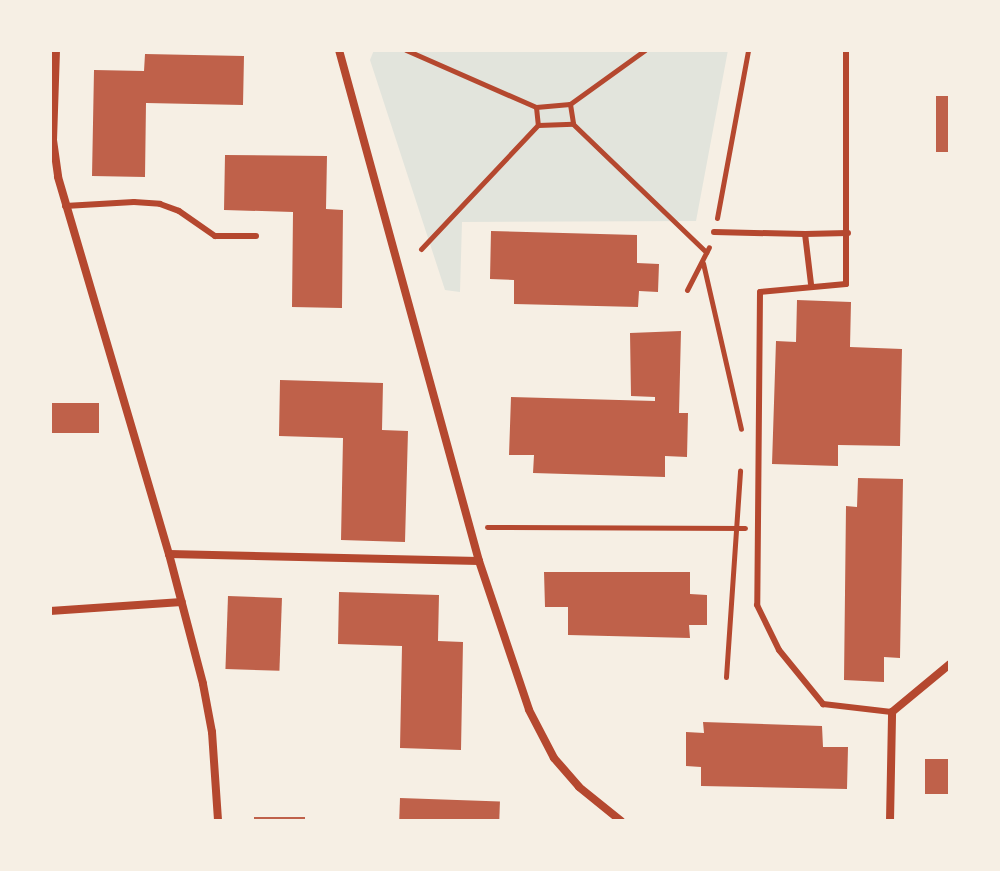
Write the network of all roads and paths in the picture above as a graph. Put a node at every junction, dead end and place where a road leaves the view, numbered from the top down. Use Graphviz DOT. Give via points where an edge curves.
graph roads {
  1 [pos="56,50"];
  2 [pos="339,50"];
  3 [pos="406,50"];
  4 [pos="645,50"];
  5 [pos="748,50"];
  6 [pos="846,50"];
  7 [pos="570,104"];
  8 [pos="536,107"];
  9 [pos="573,124"];
  10 [pos="538,125"];
  11 [pos="65,206"];
  12 [pos="714,232"];
  13 [pos="848,233"];
  14 [pos="805,234"];
  15 [pos="256,236"];
  16 [pos="421,249"];
  17 [pos="706,252"];
  18 [pos="702,262"];
  19 [pos="811,284"];
  20 [pos="687,290"];
  21 [pos="743,436"];
  22 [pos="740,467"];
  23 [pos="469,527"];
  24 [pos="734,527"];
  25 [pos="758,528"];
  26 [pos="169,554"];
  27 [pos="479,561"];
  28 [pos="182,602"];
  29 [pos="50,611"];
  30 [pos="950,664"];
  31 [pos="726,677"];
  32 [pos="892,712"];
  33 [pos="218,821"];
  34 [pos="621,821"];
  35 [pos="890,821"];
  1 -- 11 [label="street" via="53,140"];
  2 -- 23 [label="street"];
  3 -- 8 [label="path"];
  4 -- 7 [label="path"];
  5 -- 12 [label="path"];
  6 -- 13 [label="lane"];
  7 -- 8 [label="path"];
  7 -- 9 [label="path"];
  8 -- 10 [label="path"];
  9 -- 10 [label="path"];
  9 -- 17 [label="path"];
  10 -- 16 [label="path"];
  11 -- 15 [label="lane" via="160,204 215,236"];
  11 -- 26 [label="street"];
  12 -- 14 [label="lane"];
  12 -- 17 [label="path"];
  13 -- 14 [label="lane"];
  13 -- 19 [label="lane" via="846,284"];
  14 -- 19 [label="lane"];
  17 -- 18 [label="path"];
  18 -- 20 [label="path"];
  18 -- 21 [label="path"];
  19 -- 25 [label="lane" via="760,292"];
  22 -- 24 [label="path"];
  23 -- 24 [label="path"];
  23 -- 27 [label="street"];
  24 -- 25 [label="path"];
  24 -- 31 [label="path"];
  25 -- 32 [label="lane" via="757,605 779,650 823,704"];
  26 -- 27 [label="street"];
  26 -- 28 [label="street"];
  27 -- 34 [label="street" via="529,710 554,758 579,787"];
  28 -- 29 [label="street"];
  28 -- 33 [label="street" via="212,732"];
  30 -- 32 [label="street"];
  32 -- 35 [label="street"];
}
